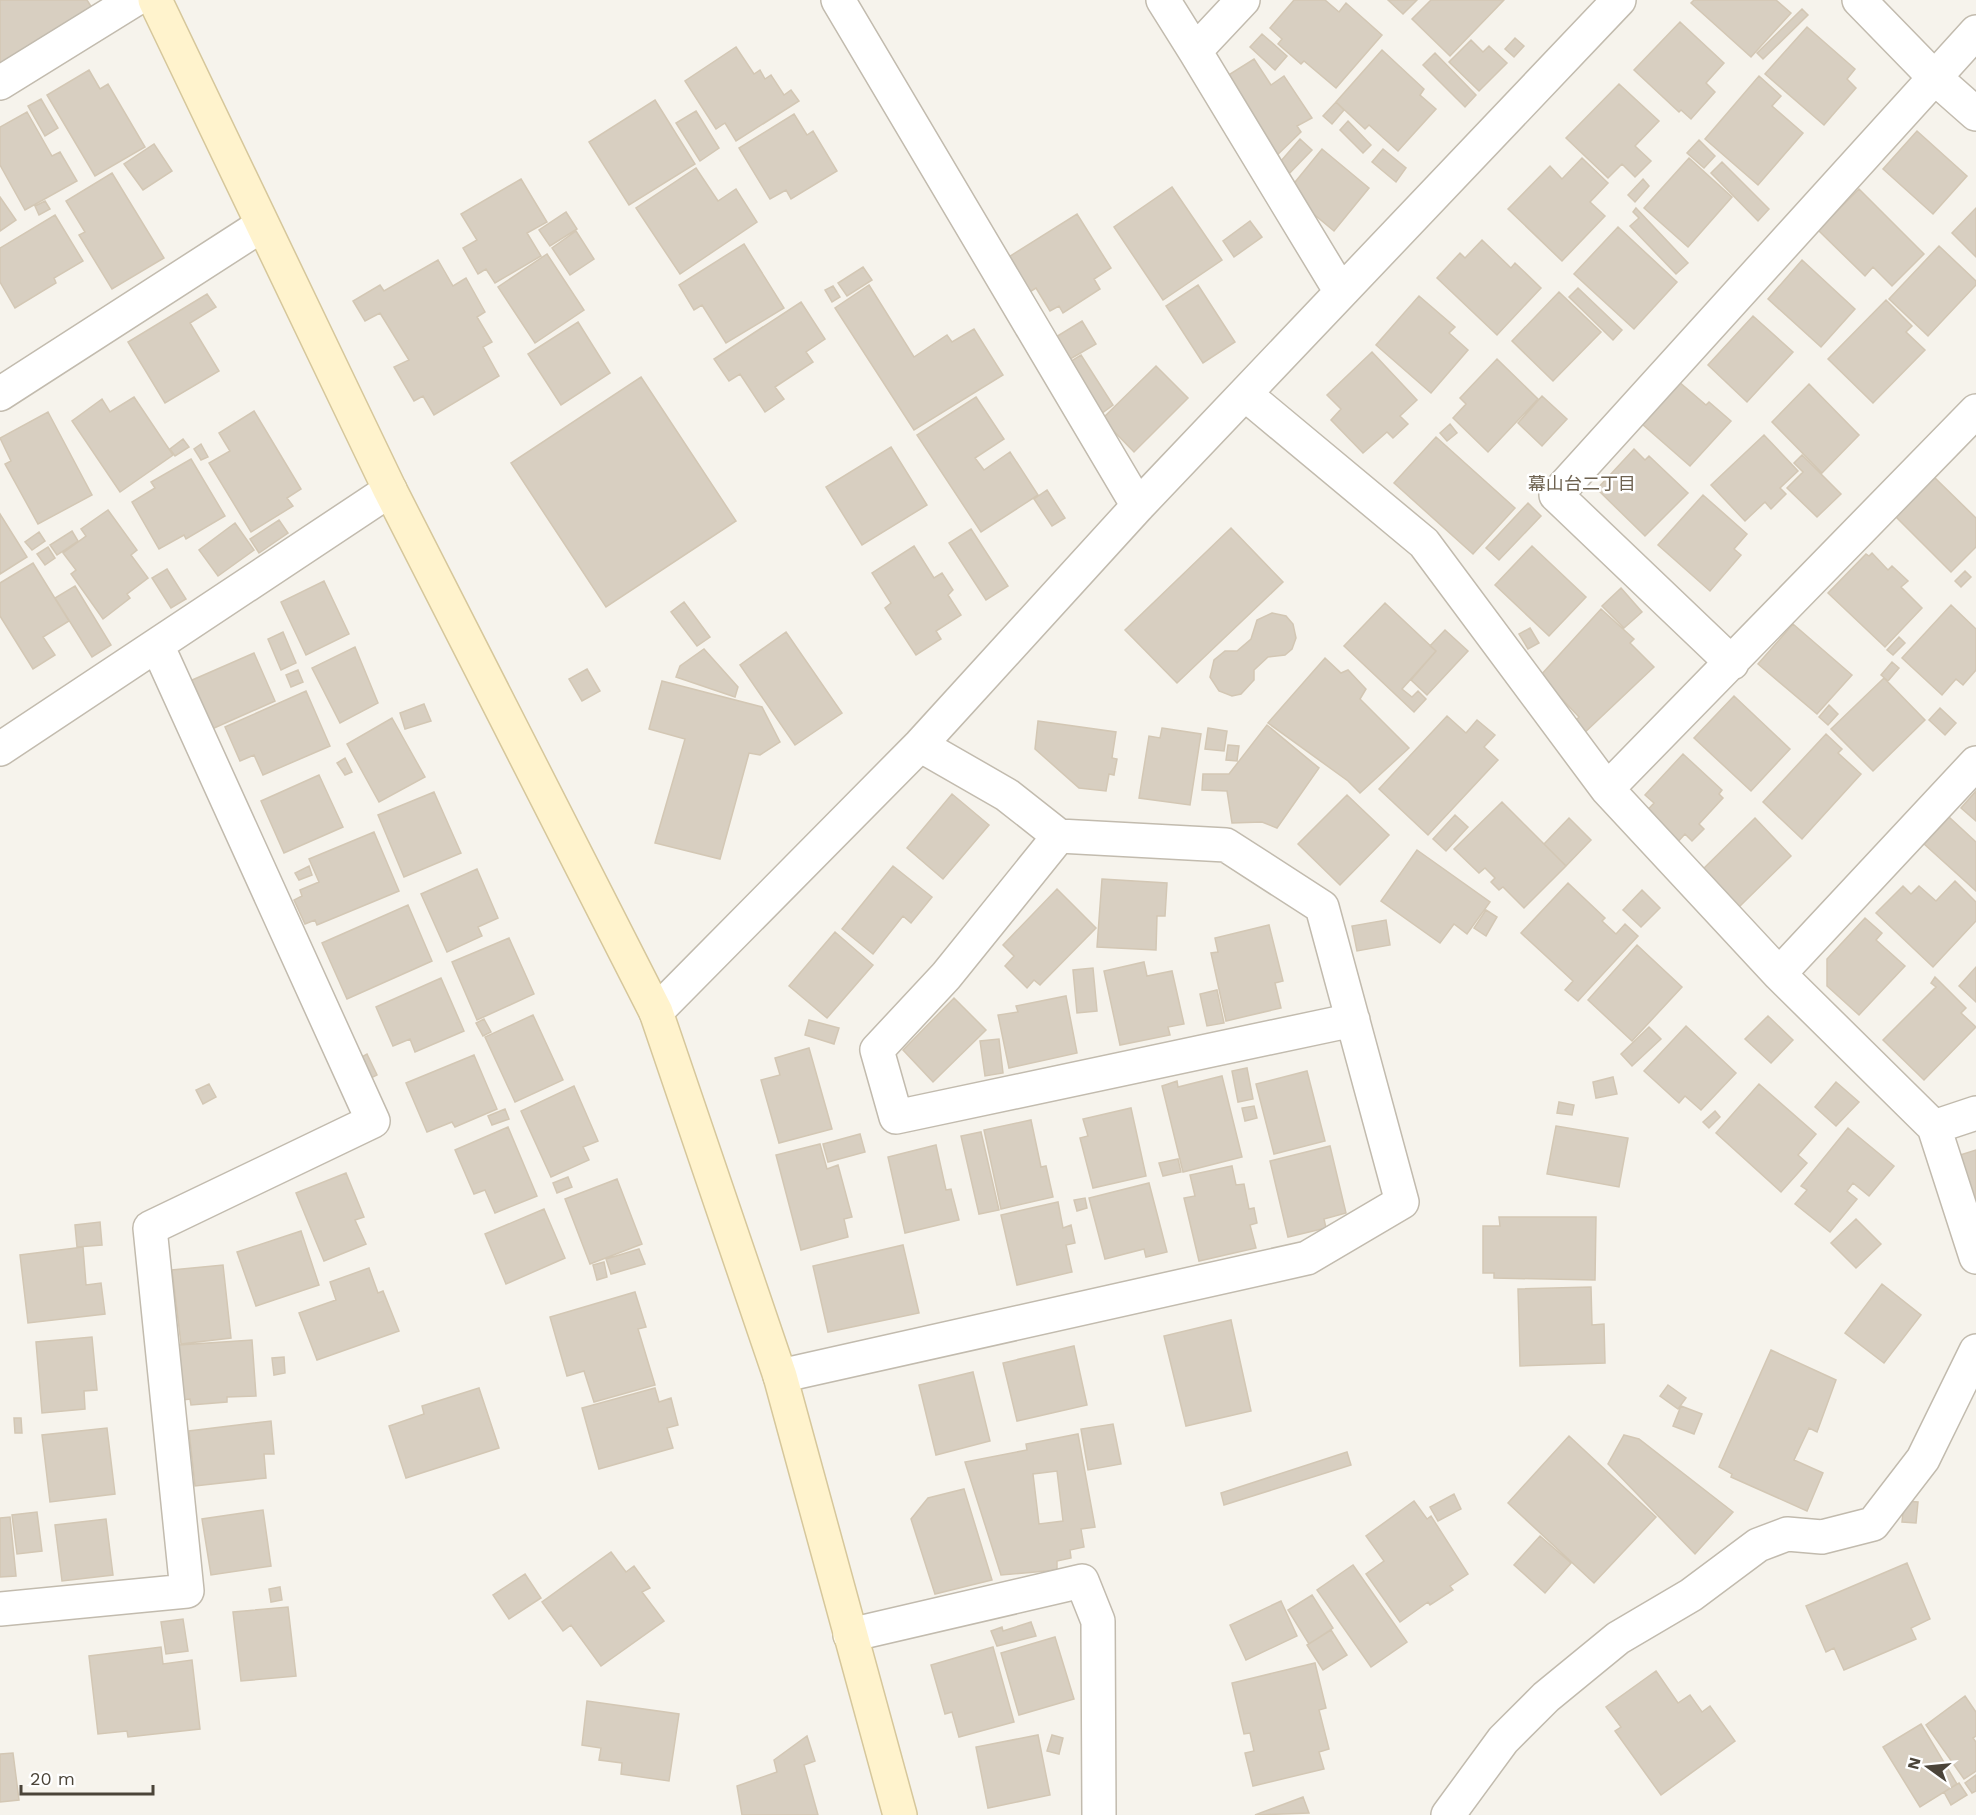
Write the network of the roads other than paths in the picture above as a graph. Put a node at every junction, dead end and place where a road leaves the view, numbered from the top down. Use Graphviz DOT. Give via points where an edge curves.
graph roads {
  1 [pos="134,0"];
  2 [pos="154,0"];
  3 [pos="838,0"];
  4 [pos="1163,0"];
  5 [pos="1243,0"];
  6 [pos="1618,0"];
  7 [pos="1859,0"];
  8 [pos="1976,32"];
  9 [pos="1195,51"];
  10 [pos="1934,77"];
  11 [pos="0,83"];
  12 [pos="1976,114"];
  13 [pos="262,225"];
  14 [pos="1341,292"];
  15 [pos="0,394"];
  16 [pos="1245,394"];
  17 [pos="1976,411"];
  18 [pos="390,490"];
  19 [pos="1138,506"];
  20 [pos="157,645"];
  21 [pos="1732,663"];
  22 [pos="921,745"];
  23 [pos="0,749"];
  24 [pos="1976,764"];
  25 [pos="1607,789"];
  26 [pos="1059,836"];
  27 [pos="1779,975"];
  28 [pos="656,1012"];
  29 [pos="1353,1020"];
  30 [pos="1976,1113"];
  31 [pos="1934,1127"];
  32 [pos="1976,1257"];
  33 [pos="1976,1351"];
  34 [pos="780,1376"];
  35 [pos="0,1609"];
  36 [pos="850,1635"];
  37 [pos="900,1815"];
  38 [pos="1099,1815"];
  39 [pos="1448,1815"];
  1 -- 11 [label="street"];
  2 -- 13 [label="street"];
  3 -- 19 [label="street"];
  4 -- 9 [label="street"];
  5 -- 9 [label="street"];
  6 -- 14 [label="street"];
  7 -- 10 [label="street"];
  8 -- 10 [label="street"];
  9 -- 14 [label="street"];
  10 -- 12 [label="street"];
  10 -- 21 [label="street" via="1556,495"];
  13 -- 15 [label="street"];
  13 -- 18 [label="street"];
  14 -- 16 [label="street"];
  16 -- 19 [label="street"];
  16 -- 25 [label="street" via="1424,543"];
  17 -- 21 [label="street"];
  18 -- 20 [label="street"];
  18 -- 28 [label="street"];
  19 -- 22 [label="street"];
  20 -- 23 [label="street"];
  20 -- 35 [label="street" via="373,1121 150,1228 187,1591"];
  21 -- 25 [label="street"];
  22 -- 26 [label="street" via="1007,795"];
  22 -- 28 [label="street"];
  24 -- 27 [label="street"];
  25 -- 27 [label="street"];
  26 -- 29 [label="street" via="1226,845 1322,907"];
  26 -- 29 [label="street" via="946,976 877,1050 896,1117"];
  27 -- 31 [label="street"];
  28 -- 34 [label="street"];
  29 -- 34 [label="street" via="1402,1202 1306,1258"];
  30 -- 31 [label="street"];
  31 -- 32 [label="street"];
  33 -- 39 [label="street" via="1923,1459 1873,1524 1822,1537 1787,1534 1758,1545 1691,1595 1618,1638 1546,1697 1503,1740"];
  34 -- 36 [label="street"];
  36 -- 37 [label="street"];
  36 -- 38 [label="street" via="1082,1581 1098,1621"];
}
